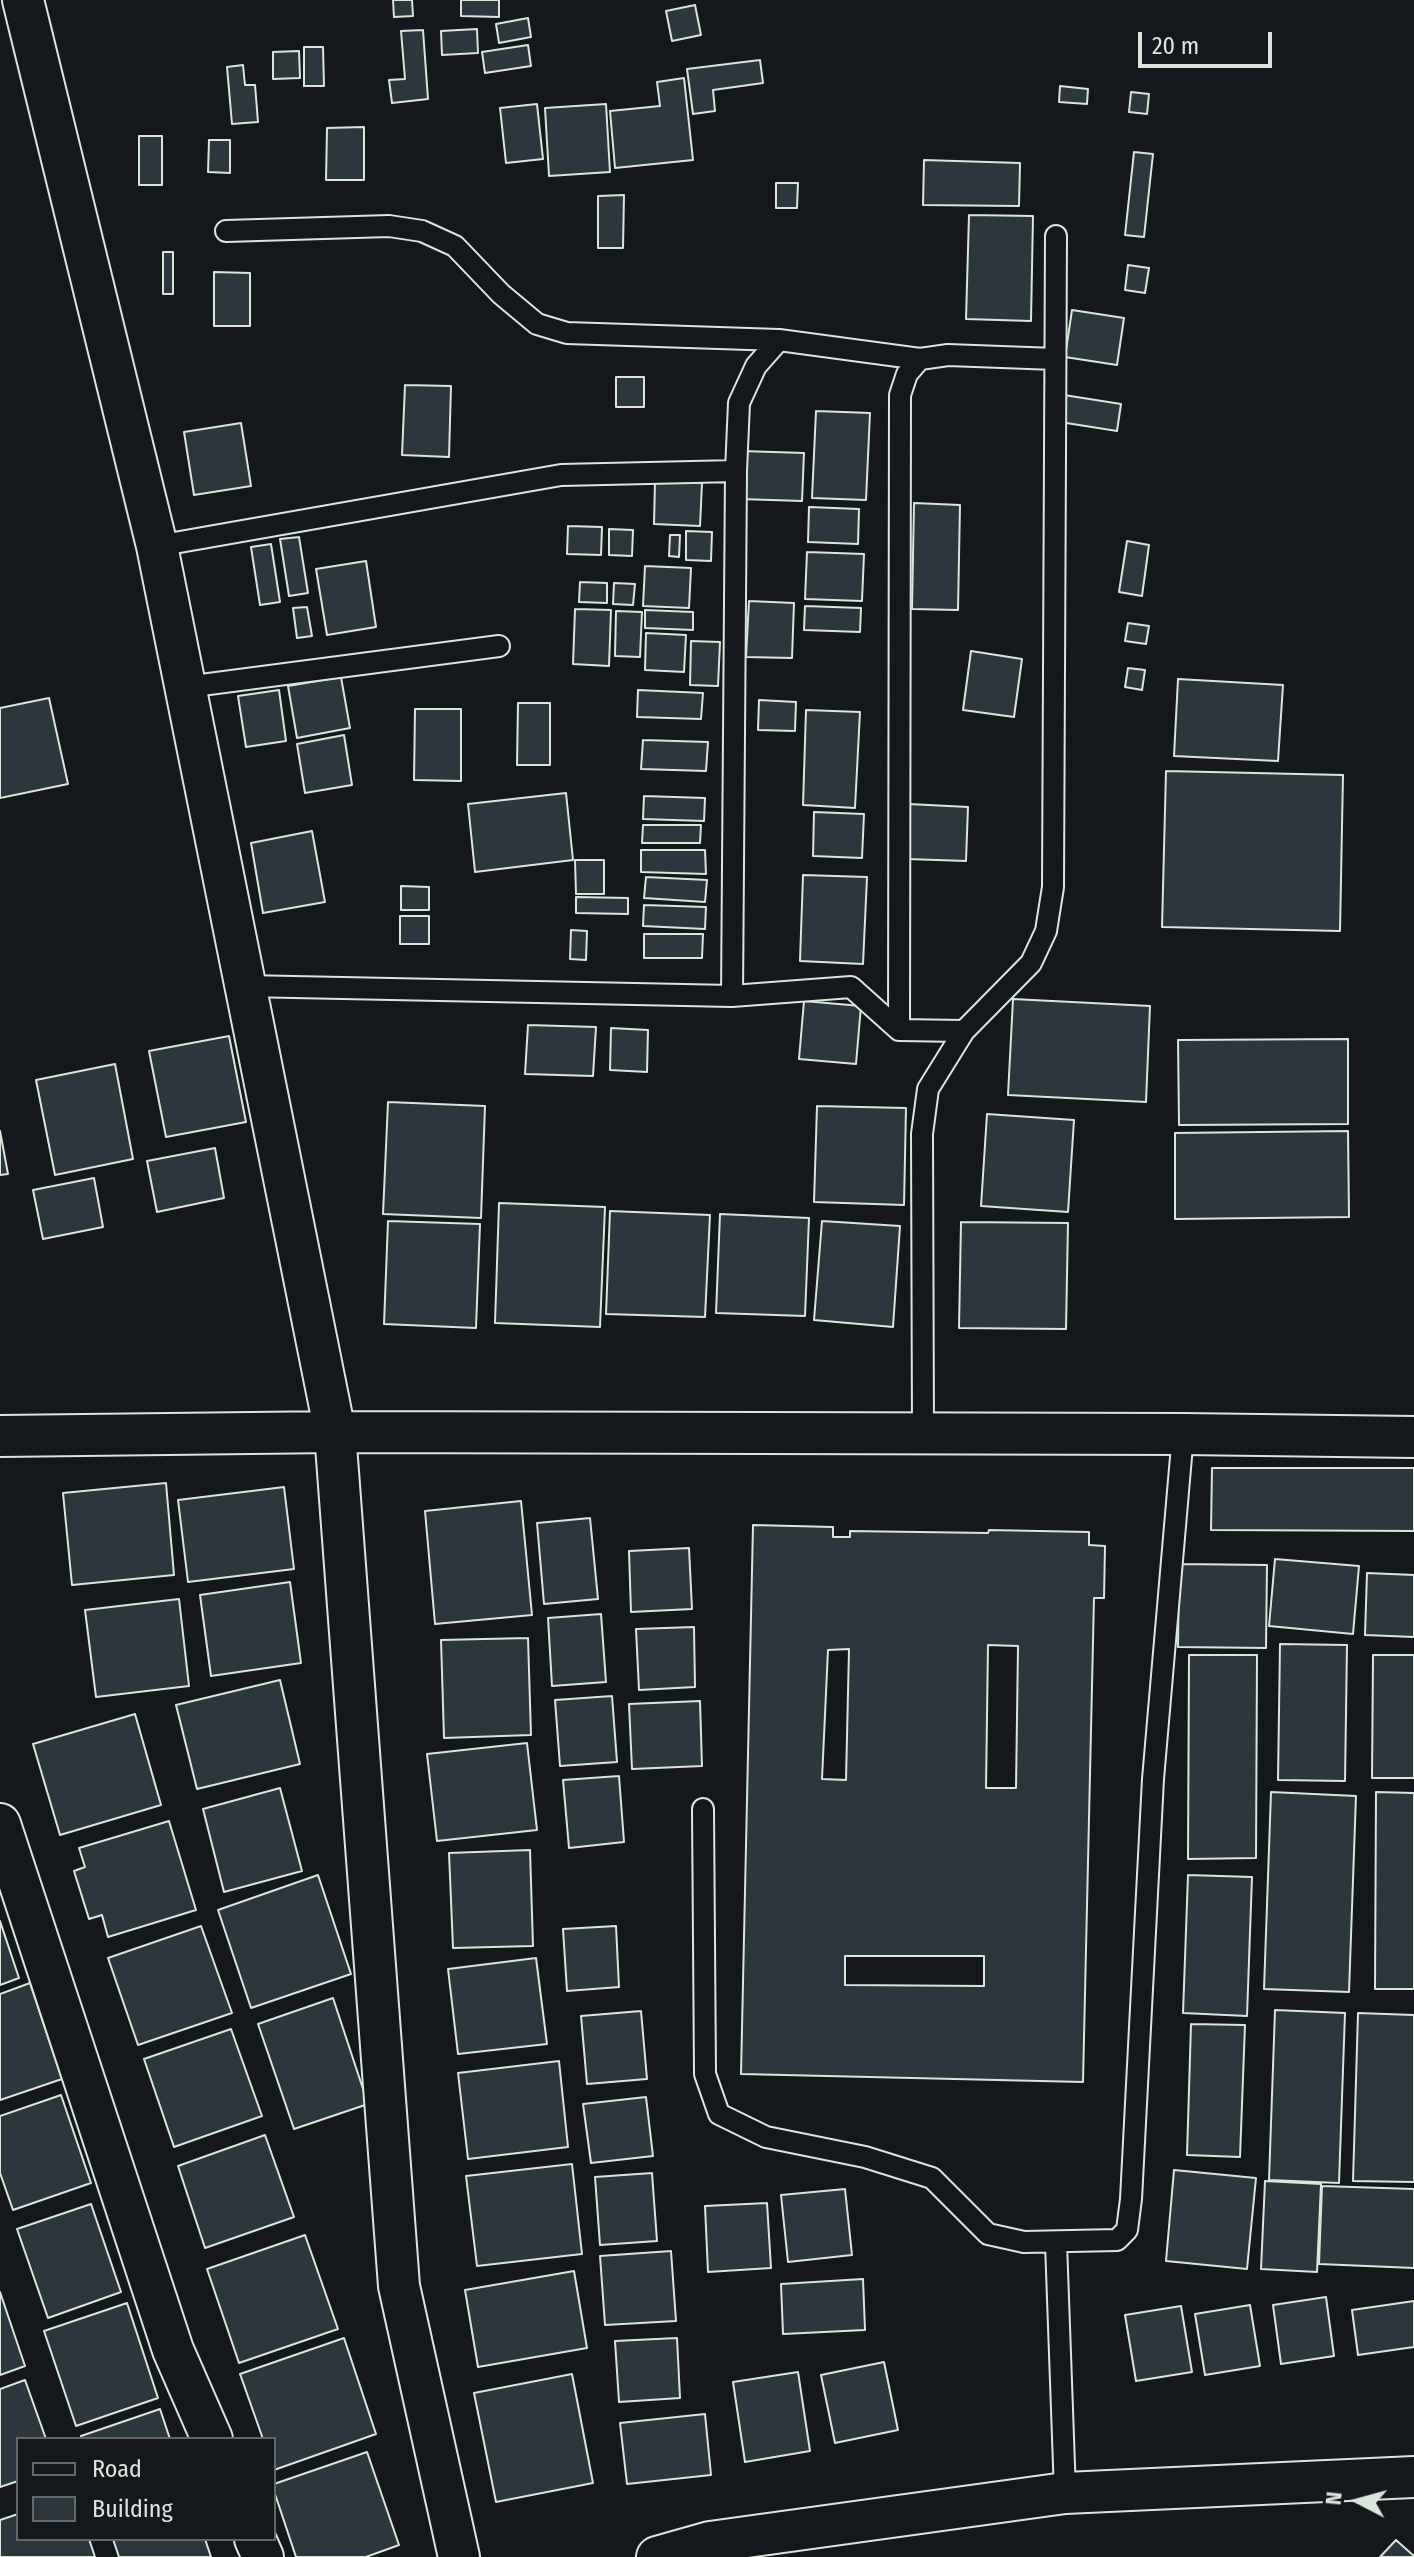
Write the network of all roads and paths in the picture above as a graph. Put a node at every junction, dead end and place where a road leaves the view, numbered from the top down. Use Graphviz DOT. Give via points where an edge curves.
graph roads {
  1 [pos="23,0"];
  2 [pos="226,231"];
  3 [pos="1056,236"];
  4 [pos="779,340"];
  5 [pos="920,359"];
  6 [pos="1055,359"];
  7 [pos="736,471"];
  8 [pos="157,546"];
  9 [pos="499,646"];
  10 [pos="186,687"];
  11 [pos="245,986"];
  12 [pos="732,996"];
  13 [pos="899,1030"];
  14 [pos="964,1031"];
  15 [pos="335,1432"];
  16 [pos="923,1433"];
  17 [pos="1183,1434"];
  18 [pos="0,1436"];
  19 [pos="1414,1437"];
  20 [pos="703,1809"];
  21 [pos="0,1824"];
  22 [pos="1056,2243"];
  23 [pos="211,2437"];
  24 [pos="1414,2477"];
  25 [pos="1065,2493"];
  26 [pos="459,2557"];
  27 [pos="657,2557"];
  1 -- 8 [label="street"];
  2 -- 4 [label="lane" via="389,226 422,231 455,246 537,324 567,333"];
  3 -- 6 [label="lane"];
  4 -- 5 [label="lane"];
  4 -- 7 [label="lane" via="756,366 739,403"];
  5 -- 6 [label="lane"];
  5 -- 13 [label="lane" via="907,374 900,395"];
  6 -- 14 [label="lane" via="1053,887 1046,931 1031,963"];
  7 -- 8 [label="lane" via="561,475"];
  7 -- 12 [label="lane"];
  8 -- 10 [label="street"];
  9 -- 10 [label="lane"];
  10 -- 11 [label="street"];
  11 -- 12 [label="lane"];
  11 -- 15 [label="street"];
  12 -- 13 [label="lane" via="851,987"];
  13 -- 14 [label="lane"];
  14 -- 16 [label="lane" via="928,1089 922,1134"];
  15 -- 16 [label="street"];
  15 -- 18 [label="street"];
  15 -- 26 [label="street" via="399,2286"];
  16 -- 17 [label="street"];
  17 -- 19 [label="street"];
  17 -- 22 [label="lane" via="1153,1779 1127,2230 1117,2240"];
  20 -- 22 [label="lane" via="705,2074 719,2114 766,2137 865,2157 932,2178 988,2234"];
  21 -- 23 [label="street" via="173,2350"];
  22 -- 25 [label="lane"];
  24 -- 25 [label="street"];
  25 -- 27 [label="street" via="710,2542"];
}
